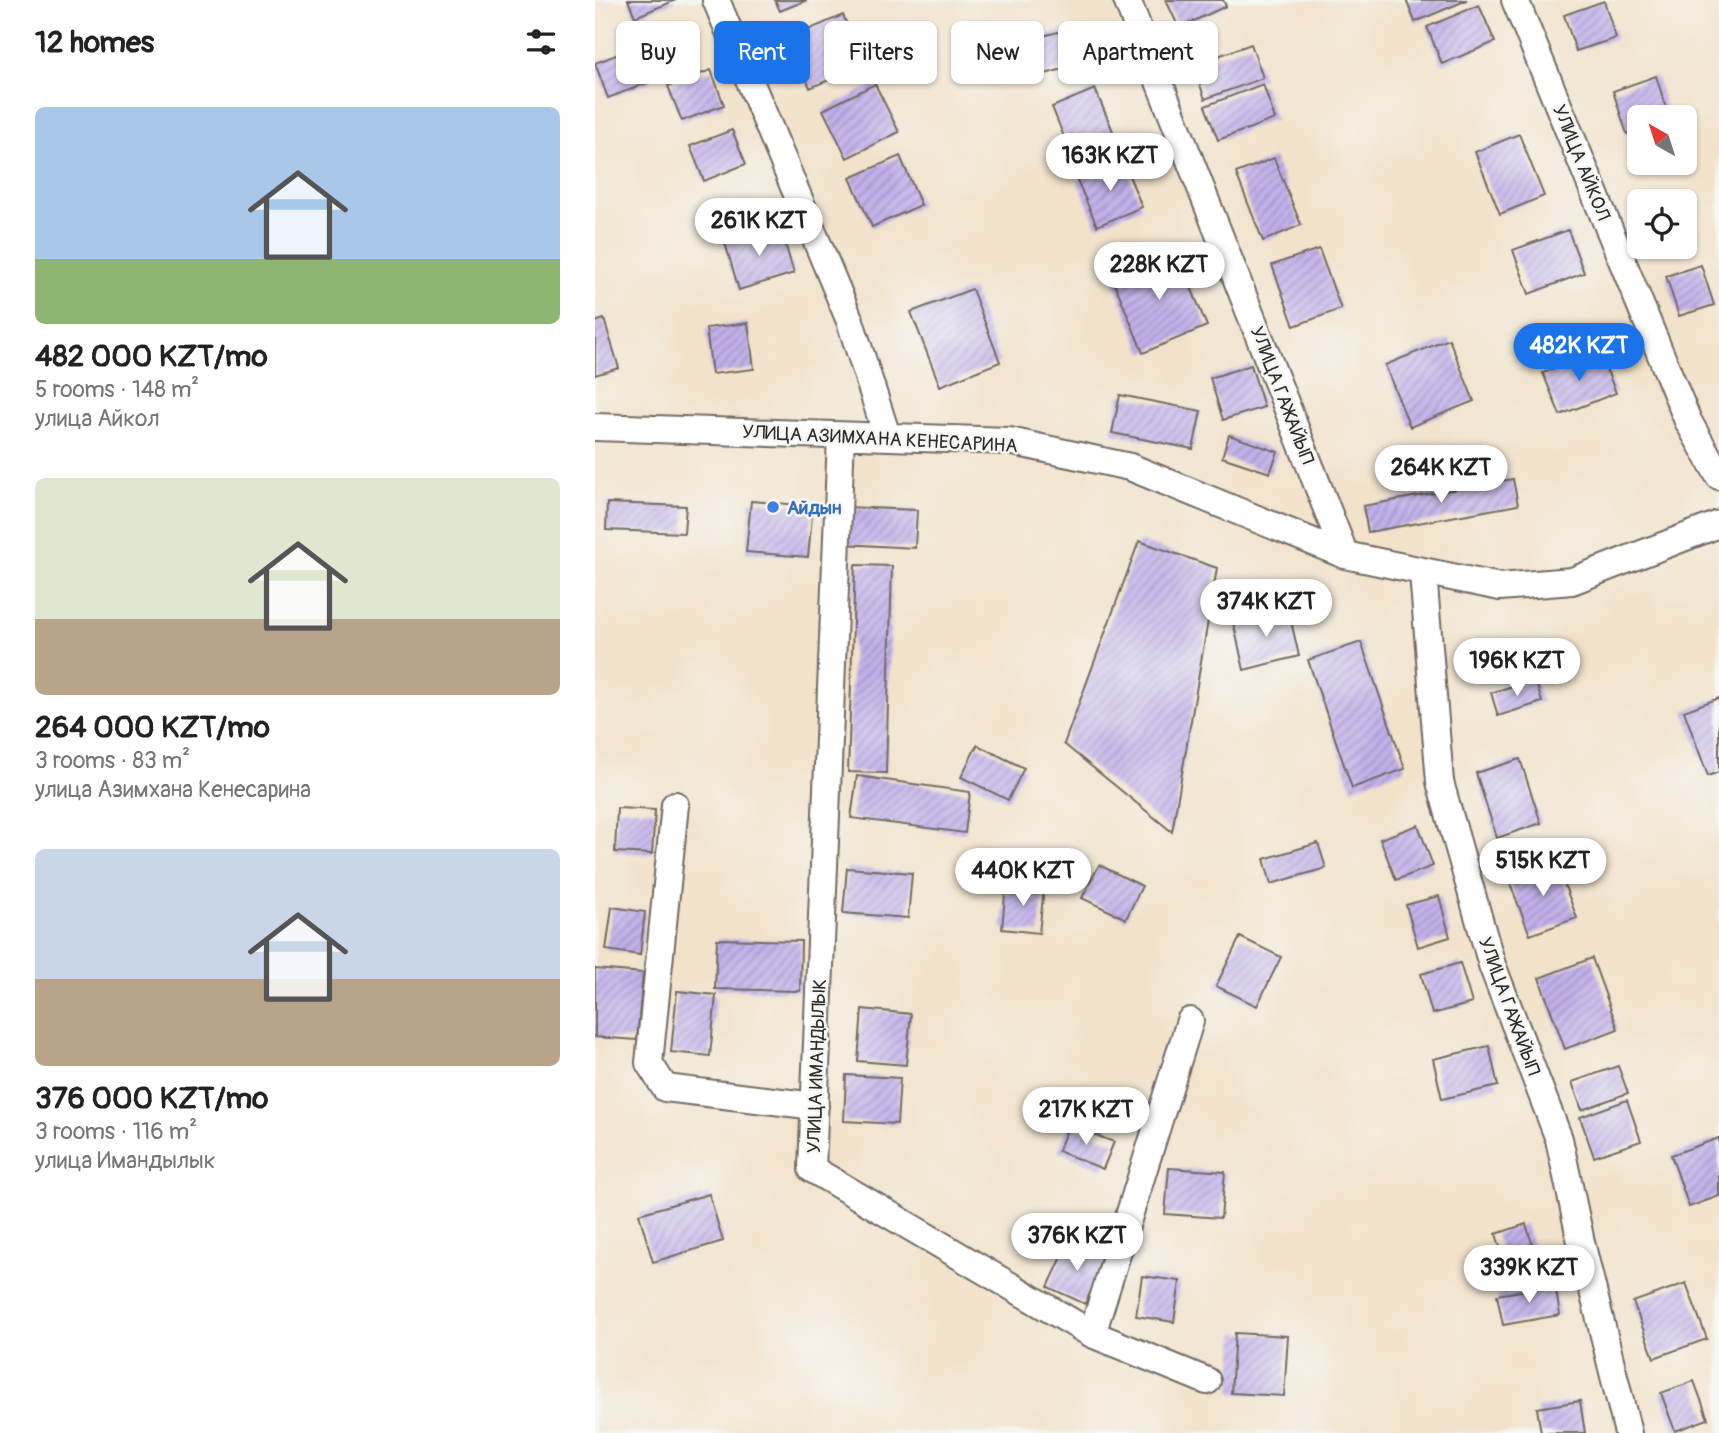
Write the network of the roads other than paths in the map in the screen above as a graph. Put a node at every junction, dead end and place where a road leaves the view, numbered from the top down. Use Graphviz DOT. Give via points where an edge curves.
graph roads {
  1 [pos="716,0"];
  2 [pos="1128,0"];
  3 [pos="1515,0"];
  4 [pos="595,426"];
  5 [pos="841,436"];
  6 [pos="887,436"];
  7 [pos="1719,476"];
  8 [pos="1719,524"];
  9 [pos="1345,555"];
  10 [pos="1423,573"];
  11 [pos="674,804"];
  12 [pos="1190,1021"];
  13 [pos="814,1106"];
  14 [pos="1092,1334"];
  15 [pos="1207,1381"];
  16 [pos="1628,1433"];
  1 -- 6 [label="street" via="849,321"];
  2 -- 9 [label="street, УЛИЦА ГАЖАЙЫП"];
  3 -- 7 [label="street, УЛИЦА АЙКОЛ" via="1688,421"];
  4 -- 5 [label="street, УЛИЦА АЗИМХАНА КЕНЕСАРИНА"];
  5 -- 6 [label="street, УЛИЦА АЗИМХАНА КЕНЕСАРИНА"];
  5 -- 13 [label="street, УЛИЦА ИМАНДЫЛЫК"];
  6 -- 9 [label="street, УЛИЦА АЗИМХАНА КЕНЕСАРИНА" via="1009,441 1130,467"];
  8 -- 10 [label="street, УЛИЦА АЗИМХАНА КЕНЕСАРИНА" via="1572,581 1500,587"];
  9 -- 10 [label="street, УЛИЦА АЗИМХАНА КЕНЕСАРИНА"];
  10 -- 16 [label="street, УЛИЦА ГАЖАЙЫП" via="1440,782 1492,965 1559,1139"];
  11 -- 13 [label="street" via="649,1062 665,1088"];
  12 -- 14 [label="street"];
  13 -- 14 [label="street, УЛИЦА ИМАНДЫЛЫК" via="812,1169"];
  14 -- 15 [label="street"];
}
